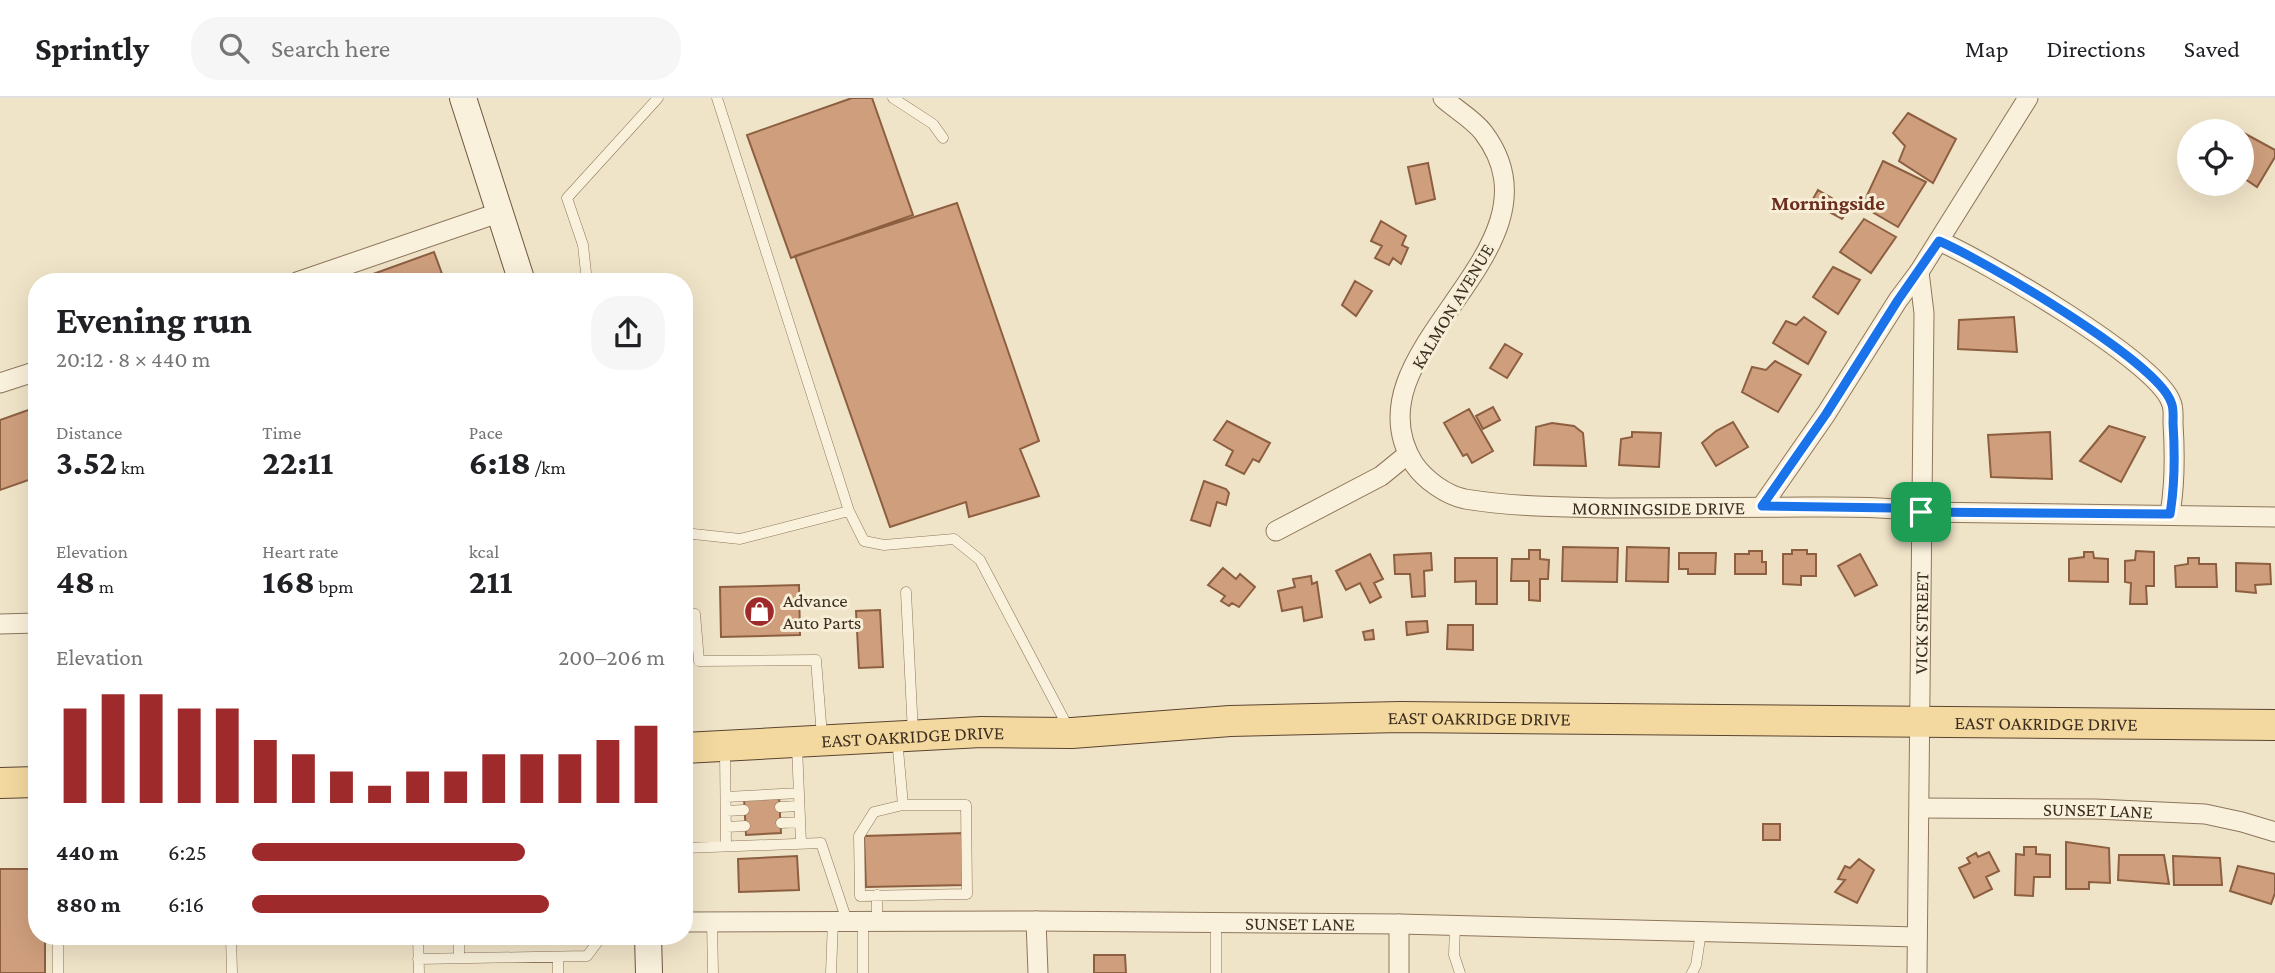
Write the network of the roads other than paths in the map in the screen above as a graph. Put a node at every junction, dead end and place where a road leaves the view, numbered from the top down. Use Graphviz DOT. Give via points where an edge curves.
graph roads {
  1 [pos="463,98"];
  2 [pos="658,98"];
  3 [pos="717,98"];
  4 [pos="893,98"];
  5 [pos="1443,98"];
  6 [pos="2028,98"];
  7 [pos="943,138"];
  8 [pos="501,212"];
  9 [pos="1939,241"];
  10 [pos="1919,272"];
  11 [pos="323,273"];
  12 [pos="519,273"];
  13 [pos="586,273"];
  14 [pos="28,374"];
  15 [pos="0,383"];
  16 [pos="1408,454"];
  17 [pos="1504,503"];
  18 [pos="1762,506"];
  19 [pos="849,511"];
  20 [pos="1921,512"];
  21 [pos="2170,514"];
  22 [pos="2275,517"];
  23 [pos="1276,531"];
  24 [pos="693,534"];
  25 [pos="906,592"];
  26 [pos="693,614"];
  27 [pos="28,623"];
  28 [pos="0,624"];
  29 [pos="1921,721"];
  30 [pos="2275,725"];
  31 [pos="1072,733"];
  32 [pos="905,737"];
  33 [pos="810,742"];
  34 [pos="725,746"];
  35 [pos="693,748"];
  36 [pos="28,782"];
  37 [pos="0,783"];
  38 [pos="799,793"];
  39 [pos="726,797"];
  40 [pos="799,806"];
  41 [pos="902,806"];
  42 [pos="780,807"];
  43 [pos="1920,808"];
  44 [pos="744,810"];
  45 [pos="726,811"];
  46 [pos="800,822"];
  47 [pos="781,823"];
  48 [pos="745,826"];
  49 [pos="726,827"];
  50 [pos="2275,832"];
  51 [pos="801,843"];
  52 [pos="726,846"];
  53 [pos="693,848"];
  54 [pos="877,895"];
  55 [pos="712,921"];
  56 [pos="855,921"];
  57 [pos="1036,921"];
  58 [pos="693,922"];
  59 [pos="1216,924"];
  60 [pos="1399,925"];
  61 [pos="1455,926"];
  62 [pos="1701,932"];
  63 [pos="1917,937"];
  64 [pos="58,945"];
  65 [pos="230,945"];
  66 [pos="418,945"];
  67 [pos="458,945"];
  68 [pos="595,945"];
  69 [pos="648,945"];
  70 [pos="558,957"];
  71 [pos="459,958"];
  72 [pos="418,959"];
  73 [pos="58,973"];
  74 [pos="232,973"];
  75 [pos="419,973"];
  76 [pos="558,973"];
  77 [pos="649,973"];
  78 [pos="713,973"];
  79 [pos="831,973"];
  80 [pos="863,973"];
  81 [pos="1038,973"];
  82 [pos="1216,973"];
  83 [pos="1399,973"];
  84 [pos="1460,973"];
  85 [pos="1692,973"];
  86 [pos="1917,973"];
  1 -- 8 [label="main road"];
  2 -- 13 [label="lane" via="567,198 583,245"];
  3 -- 19 [label="lane"];
  4 -- 7 [label="lane" via="933,124"];
  5 -- 16 [label="street, KALMON AVENUE" via="1482,131 1494,150 1505,189 1504,208 1485,254 1419,356 1404,391 1401,430"];
  6 -- 9 [label="street"];
  8 -- 11 [label="street"];
  8 -- 12 [label="main road"];
  9 -- 10 [label="street"];
  9 -- 21 [label="street" via="2075,319 2158,382 2172,402 2175,488"];
  10 -- 18 [label="street"];
  10 -- 20 [label="street, VICK STREET" via="1924,313"];
  14 -- 15 [label="street"];
  16 -- 17 [label="street, KALMON AVENUE" via="1429,481 1447,492"];
  16 -- 23 [label="street" via="1381,476"];
  17 -- 18 [label="street, MORNINGSIDE DRIVE"];
  18 -- 20 [label="street, MORNINGSIDE DRIVE"];
  19 -- 24 [label="lane" via="740,539"];
  19 -- 31 [label="lane" via="864,541 884,545 954,539 980,560"];
  20 -- 21 [label="street, MORNINGSIDE DRIVE"];
  20 -- 29 [label="street, VICK STREET"];
  21 -- 22 [label="street, MORNINGSIDE DRIVE"];
  25 -- 32 [label="lane"];
  26 -- 33 [label="lane" via="699,661 816,660"];
  27 -- 28 [label="street"];
  29 -- 30 [label="main road, EAST OAKRIDGE DRIVE"];
  29 -- 31 [label="main road, EAST OAKRIDGE DRIVE" via="1400,717 1230,721"];
  29 -- 43 [label="street, VICK STREET"];
  31 -- 32 [label="main road, EAST OAKRIDGE DRIVE"];
  32 -- 33 [label="main road, EAST OAKRIDGE DRIVE"];
  32 -- 41 [label="lane"];
  33 -- 34 [label="main road, EAST OAKRIDGE DRIVE"];
  33 -- 38 [label="lane"];
  34 -- 35 [label="main road, EAST OAKRIDGE DRIVE"];
  34 -- 39 [label="lane"];
  36 -- 37 [label="main road"];
  38 -- 39 [label="lane"];
  38 -- 40 [label="lane"];
  39 -- 45 [label="lane"];
  40 -- 42 [label="lane"];
  40 -- 46 [label="lane"];
  41 -- 54 [label="lane" via="874,812 859,836 860,896"];
  41 -- 54 [label="lane" via="966,805 967,894"];
  43 -- 50 [label="street, SUNSET LANE" via="2205,814"];
  43 -- 63 [label="street, VICK STREET"];
  44 -- 45 [label="lane"];
  45 -- 49 [label="lane"];
  46 -- 47 [label="lane"];
  46 -- 51 [label="lane"];
  48 -- 49 [label="lane"];
  49 -- 52 [label="lane"];
  51 -- 52 [label="lane"];
  51 -- 56 [label="lane" via="821,843"];
  52 -- 53 [label="lane"];
  54 -- 56 [label="lane"];
  55 -- 56 [label="street, SUNSET LANE"];
  55 -- 58 [label="street, SUNSET LANE"];
  55 -- 78 [label="lane"];
  56 -- 57 [label="street, SUNSET LANE"];
  56 -- 79 [label="lane"];
  56 -- 80 [label="lane"];
  57 -- 59 [label="street, SUNSET LANE"];
  57 -- 81 [label="street"];
  59 -- 60 [label="street, SUNSET LANE"];
  59 -- 82 [label="lane"];
  60 -- 61 [label="street, SUNSET LANE"];
  60 -- 83 [label="street"];
  61 -- 62 [label="street, SUNSET LANE"];
  61 -- 84 [label="lane" via="1454,955"];
  62 -- 63 [label="street, SUNSET LANE"];
  62 -- 85 [label="lane"];
  63 -- 86 [label="street, VICK STREET"];
  64 -- 73 [label="lane"];
  65 -- 74 [label="lane"];
  66 -- 72 [label="lane"];
  67 -- 71 [label="lane"];
  68 -- 70 [label="lane" via="587,956"];
  69 -- 77 [label="main road"];
  70 -- 71 [label="lane"];
  70 -- 76 [label="lane"];
  71 -- 72 [label="lane"];
  72 -- 75 [label="lane"];
}
